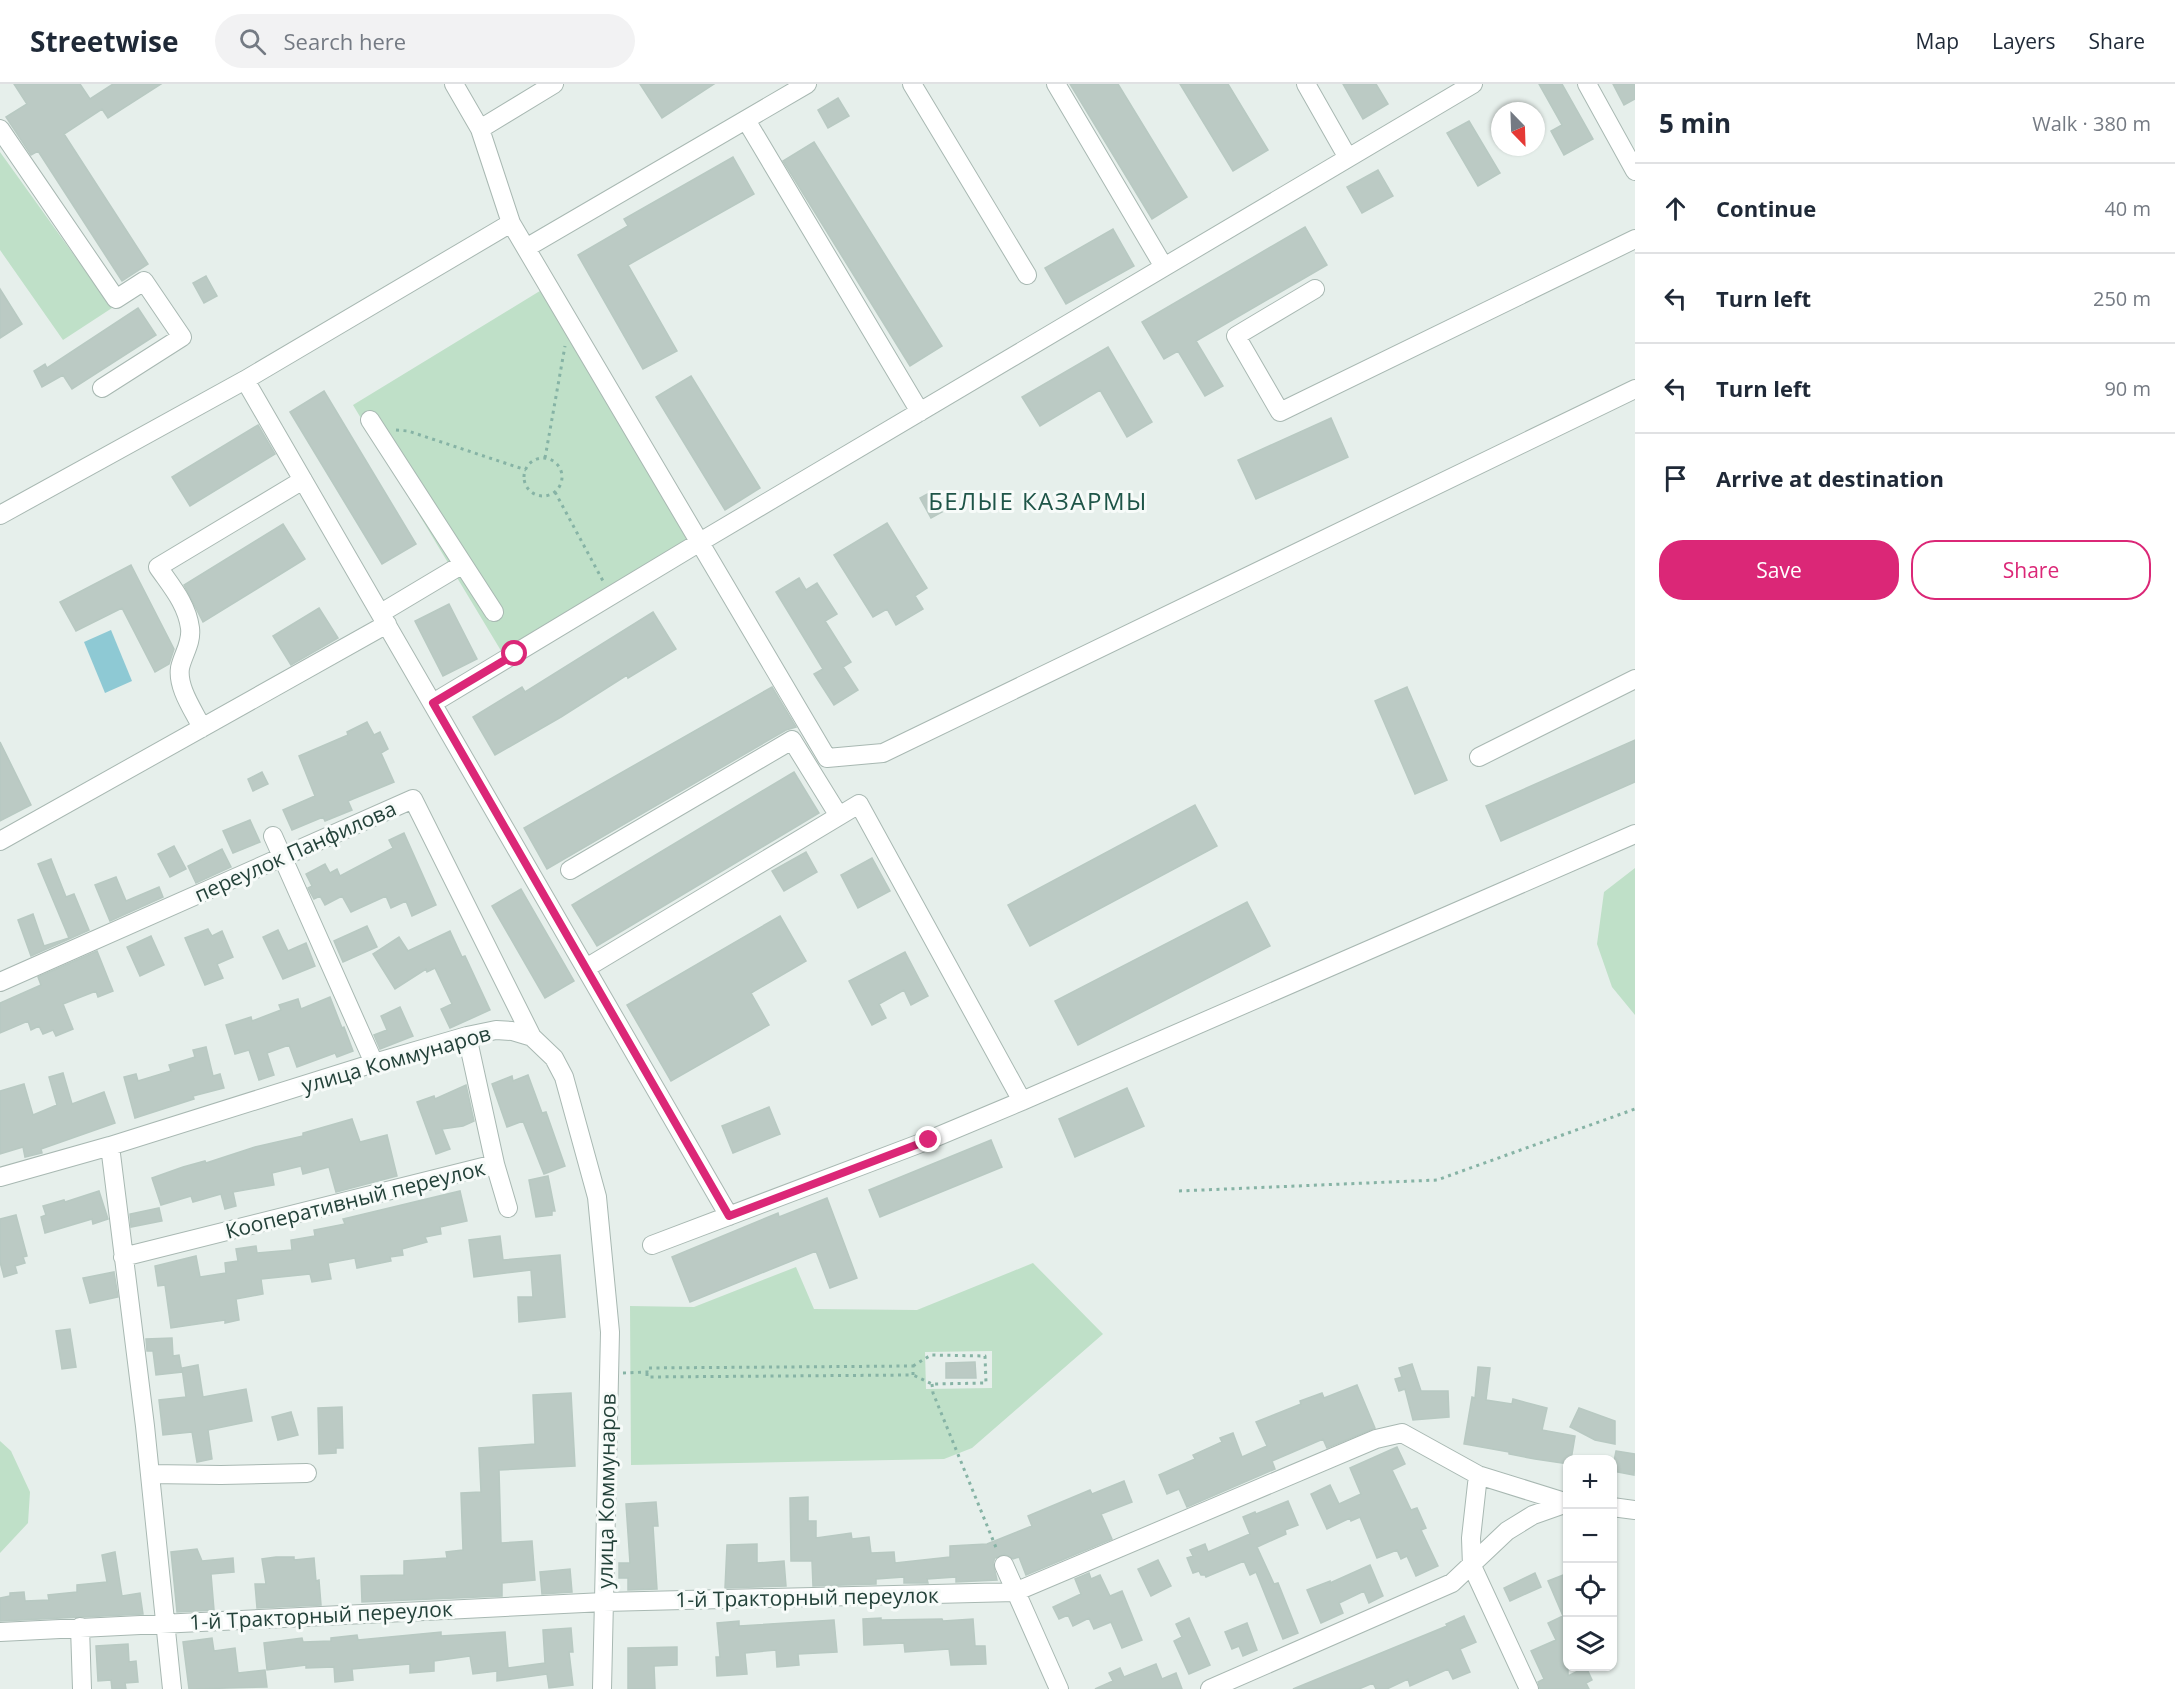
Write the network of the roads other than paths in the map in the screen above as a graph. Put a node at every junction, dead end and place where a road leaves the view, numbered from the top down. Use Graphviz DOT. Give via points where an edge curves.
graph roads {
  1 [pos="454,84"];
  2 [pos="554,84"];
  3 [pos="807,84"];
  4 [pos="912,84"];
  5 [pos="1056,84"];
  6 [pos="1306,84"];
  7 [pos="1473,84"];
  8 [pos="1587,84"];
  9 [pos="746,120"];
  10 [pos="0,129"];
  11 [pos="480,129"];
  12 [pos="1348,158"];
  13 [pos="1635,171"];
  14 [pos="511,223"];
  15 [pos="1635,239"];
  16 [pos="526,248"];
  17 [pos="1164,267"];
  18 [pos="1027,275"];
  19 [pos="1315,289"];
  20 [pos="245,380"];
  21 [pos="102,388"];
  22 [pos="1635,389"];
  23 [pos="920,412"];
  24 [pos="373,424"];
  25 [pos="303,480"];
  26 [pos="0,515"];
  27 [pos="700,542"];
  28 [pos="463,564"];
  29 [pos="494,612"];
  30 [pos="384,619"];
  31 [pos="1635,679"];
  32 [pos="433,703"];
  33 [pos="202,728"];
  34 [pos="1479,757"];
  35 [pos="839,816"];
  36 [pos="1635,834"];
  37 [pos="273,837"];
  38 [pos="0,841"];
  39 [pos="282,857"];
  40 [pos="570,870"];
  41 [pos="586,968"];
  42 [pos="0,982"];
  43 [pos="467,1036"];
  44 [pos="532,1037"];
  45 [pos="374,1063"];
  46 [pos="1022,1101"];
  47 [pos="110,1146"];
  48 [pos="495,1164"];
  49 [pos="0,1177"];
  50 [pos="508,1208"];
  51 [pos="729,1216"];
  52 [pos="652,1245"];
  53 [pos="123,1257"];
  54 [pos="307,1473"];
  55 [pos="150,1474"];
  56 [pos="1478,1475"];
  57 [pos="1563,1502"];
  58 [pos="1563,1504"];
  59 [pos="1617,1508"];
  60 [pos="1635,1510"];
  61 [pos="1004,1565"];
  62 [pos="1472,1566"];
  63 [pos="1015,1592"];
  64 [pos="603,1602"];
  65 [pos="166,1623"];
  66 [pos="80,1627"];
  67 [pos="0,1632"];
  68 [pos="82,1689"];
  69 [pos="172,1689"];
  70 [pos="602,1689"];
  71 [pos="1059,1689"];
  72 [pos="1210,1689"];
  73 [pos="1529,1689"];
  1 -- 11 [label="street"];
  2 -- 11 [label="street"];
  3 -- 9 [label="street"];
  4 -- 18 [label="street"];
  5 -- 17 [label="street"];
  6 -- 12 [label="street"];
  7 -- 12 [label="street"];
  8 -- 13 [label="street"];
  9 -- 16 [label="street"];
  9 -- 23 [label="street"];
  10 -- 21 [label="street" via="116,299 144,281 183,337"];
  11 -- 14 [label="street"];
  12 -- 17 [label="street"];
  14 -- 16 [label="street"];
  14 -- 20 [label="street"];
  15 -- 19 [label="street" via="1280,412 1236,336"];
  16 -- 27 [label="street"];
  17 -- 23 [label="street"];
  20 -- 25 [label="street"];
  20 -- 26 [label="street"];
  22 -- 27 [label="street" via="884,753 828,758"];
  23 -- 27 [label="street"];
  24 -- 28 [label="street"];
  25 -- 30 [label="street"];
  25 -- 33 [label="street" via="158,567 184,605 190,629 180,669 184,692"];
  27 -- 32 [label="street"];
  28 -- 29 [label="street"];
  28 -- 30 [label="street"];
  30 -- 32 [label="street"];
  30 -- 33 [label="street"];
  31 -- 34 [label="street"];
  32 -- 41 [label="street"];
  33 -- 38 [label="street"];
  35 -- 40 [label="street" via="792,740"];
  35 -- 41 [label="street"];
  35 -- 46 [label="street" via="859,804"];
  36 -- 46 [label="street"];
  37 -- 39 [label="street"];
  39 -- 42 [label="street, переулок Панфилова"];
  39 -- 44 [label="street, переулок Панфилова" via="413,799"];
  39 -- 45 [label="street"];
  41 -- 51 [label="street"];
  43 -- 44 [label="street, улица Коммунаров" via="496,1030"];
  43 -- 45 [label="street, улица Коммунаров"];
  43 -- 48 [label="street, Кооперативный переулок"];
  44 -- 64 [label="street, улица Коммунаров" via="554,1058 564,1077 597,1197 610,1332"];
  45 -- 47 [label="street, улица Коммунаров"];
  46 -- 51 [label="street"];
  47 -- 49 [label="street, улица Коммунаров"];
  47 -- 53 [label="street"];
  48 -- 50 [label="street"];
  48 -- 53 [label="street, Кооперативный переулок"];
  51 -- 52 [label="street"];
  53 -- 55 [label="street"];
  54 -- 55 [label="street"];
  55 -- 65 [label="street"];
  56 -- 57 [label="street, 1-й Тракторный переулок"];
  56 -- 62 [label="street"];
  56 -- 63 [label="street, 1-й Тракторный переулок" via="1402,1433 1376,1439"];
  58 -- 62 [label="street" via="1524,1520"];
  59 -- 60 [label="street"];
  61 -- 63 [label="street"];
  62 -- 72 [label="street" via="1452,1583"];
  62 -- 73 [label="street"];
  63 -- 64 [label="street, 1-й Тракторный переулок"];
  63 -- 71 [label="street"];
  64 -- 65 [label="street, 1-й Тракторный переулок"];
  64 -- 70 [label="street, улица Коммунаров"];
  65 -- 66 [label="street, 1-й Тракторный переулок"];
  65 -- 69 [label="street"];
  66 -- 67 [label="street, 1-й Тракторный переулок"];
  66 -- 68 [label="street"];
}
